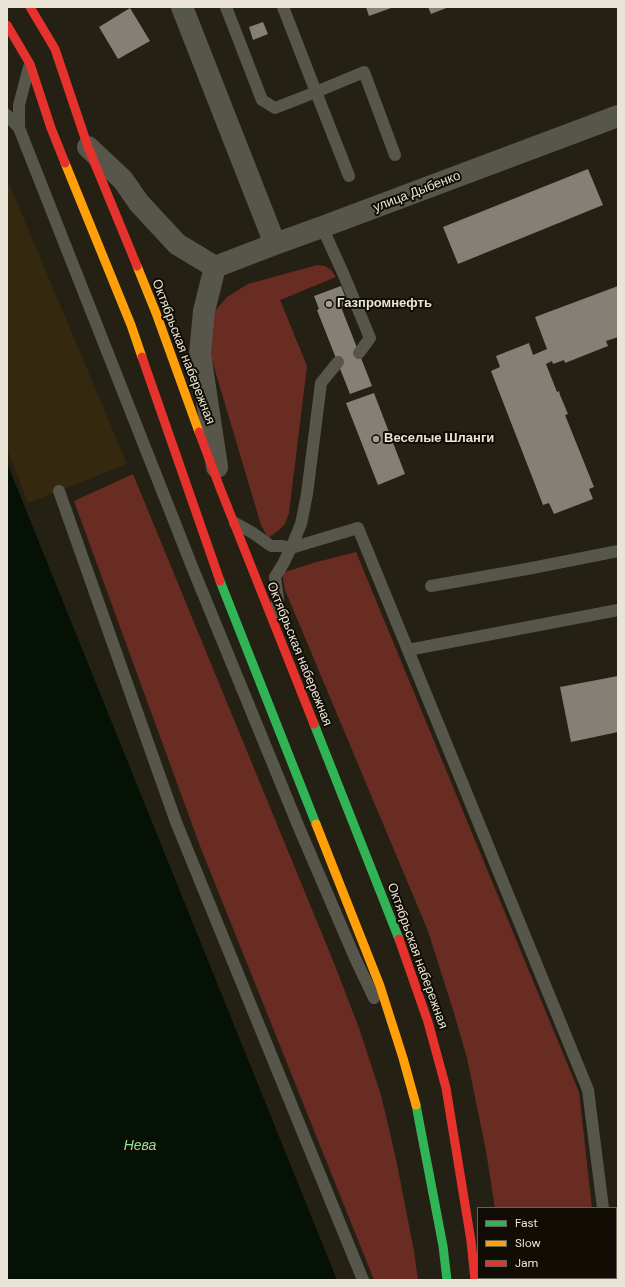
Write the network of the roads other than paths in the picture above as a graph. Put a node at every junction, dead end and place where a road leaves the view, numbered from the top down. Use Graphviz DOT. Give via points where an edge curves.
graph roads {
  1 [pos="30,7"];
  2 [pos="182,7"];
  3 [pos="226,7"];
  4 [pos="283,7"];
  5 [pos="7,25"];
  6 [pos="30,64"];
  7 [pos="316,92"];
  8 [pos="7,115"];
  9 [pos="618,116"];
  10 [pos="19,128"];
  11 [pos="88,147"];
  12 [pos="395,155"];
  13 [pos="349,176"];
  14 [pos="322,228"];
  15 [pos="275,244"];
  16 [pos="215,266"];
  17 [pos="359,353"];
  18 [pos="338,362"];
  19 [pos="220,488"];
  20 [pos="59,491"];
  21 [pos="234,522"];
  22 [pos="291,548"];
  23 [pos="618,551"];
  24 [pos="431,586"];
  25 [pos="618,610"];
  26 [pos="273,622"];
  27 [pos="408,650"];
  28 [pos="404,1058"];
  29 [pos="603,1207"];
  30 [pos="363,1280"];
  31 [pos="447,1280"];
  32 [pos="475,1280"];
  1 -- 11 [label="main road, Октябрьская набережная" via="55,49"];
  2 -- 15 [label="street"];
  3 -- 7 [label="lane" via="262,100 275,108"];
  4 -- 7 [label="lane"];
  5 -- 6 [label="main road"];
  6 -- 10 [label="lane" via="19,105"];
  6 -- 28 [label="main road" via="51,128 131,325 221,584 380,986"];
  7 -- 12 [label="lane" via="364,72"];
  7 -- 13 [label="lane"];
  8 -- 10 [label="lane"];
  9 -- 14 [label="street, улица Дыбенко"];
  10 -- 28 [label="lane" via="193,569 297,822 355,958"];
  11 -- 16 [label="street" via="123,180 139,203 177,244"];
  11 -- 19 [label="main road, Октябрьская набережная" via="156,313"];
  14 -- 15 [label="street, улица Дыбенко"];
  14 -- 17 [label="lane" via="370,338"];
  15 -- 16 [label="street, улица Дыбенко"];
  16 -- 19 [label="street" via="204,311 200,354"];
  18 -- 22 [label="lane" via="320,384 307,494 301,524"];
  19 -- 21 [label="main road, Октябрьская набережная"];
  20 -- 30 [label="lane" via="176,822"];
  21 -- 22 [label="lane" via="271,546"];
  21 -- 26 [label="main road, Октябрьская набережная"];
  22 -- 26 [label="lane" via="275,577 278,598"];
  22 -- 27 [label="lane" via="358,528"];
  23 -- 24 [label="lane"];
  25 -- 27 [label="lane"];
  26 -- 32 [label="main road, Октябрьская набережная" via="399,938 428,1022 446,1088"];
  27 -- 29 [label="lane" via="588,1090"];
  28 -- 31 [label="main road" via="419,1115"];
}
